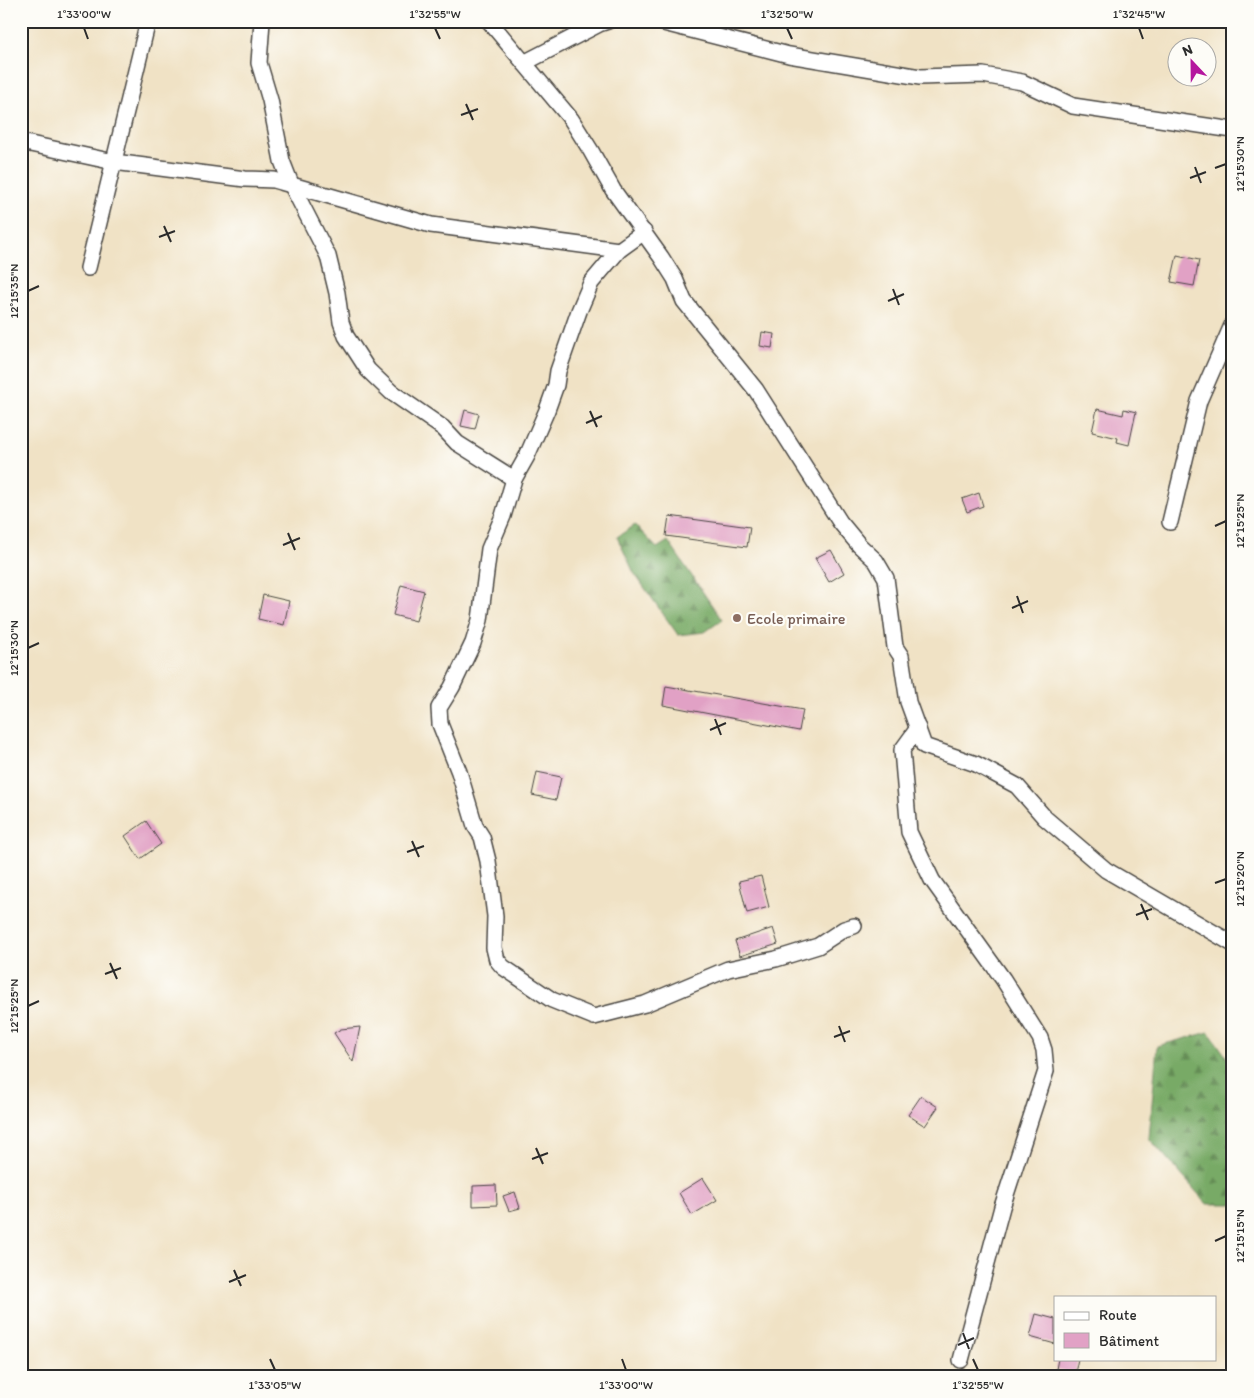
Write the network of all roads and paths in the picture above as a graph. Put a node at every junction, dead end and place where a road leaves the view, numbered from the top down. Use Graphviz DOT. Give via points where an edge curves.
graph roads {
  1 [pos="148,21"];
  2 [pos="262,21"];
  3 [pos="489,21"];
  4 [pos="608,21"];
  5 [pos="656,21"];
  6 [pos="524,63"];
  7 [pos="1233,130"];
  8 [pos="21,142"];
  9 [pos="114,162"];
  10 [pos="291,184"];
  11 [pos="644,232"];
  12 [pos="619,250"];
  13 [pos="88,268"];
  14 [pos="1233,323"];
  15 [pos="514,480"];
  16 [pos="1170,522"];
  17 [pos="918,728"];
  18 [pos="854,926"];
  19 [pos="1233,944"];
  20 [pos="962,1360"];
  1 -- 9 [label="street"];
  2 -- 10 [label="street" via="259,63 282,161"];
  3 -- 6 [label="street"];
  4 -- 6 [label="street"];
  5 -- 7 [label="street" via="789,55 920,77 983,75 1022,82 1073,106"];
  6 -- 11 [label="street" via="571,119 613,190"];
  8 -- 9 [label="street"];
  9 -- 10 [label="street"];
  9 -- 13 [label="street"];
  10 -- 12 [label="street" via="431,225"];
  10 -- 15 [label="street" via="328,256 346,336 368,370 391,392 443,428 457,443"];
  11 -- 12 [label="street"];
  11 -- 17 [label="street" via="675,279 684,301 756,390 840,522 876,561 886,578 895,647 901,656 908,702"];
  12 -- 15 [label="street" via="591,283 547,410"];
  14 -- 16 [label="street" via="1199,401"];
  15 -- 18 [label="street" via="490,549 480,620 473,643 439,708 440,724 488,861 497,960 552,1000 594,1017 645,1004 728,969 818,946"];
  17 -- 19 [label="street" via="924,746 976,764 1017,786 1045,818 1106,870"];
  17 -- 20 [label="street" via="902,750 909,832 932,880 1003,978 1040,1038 1046,1071 1002,1207"];
}
